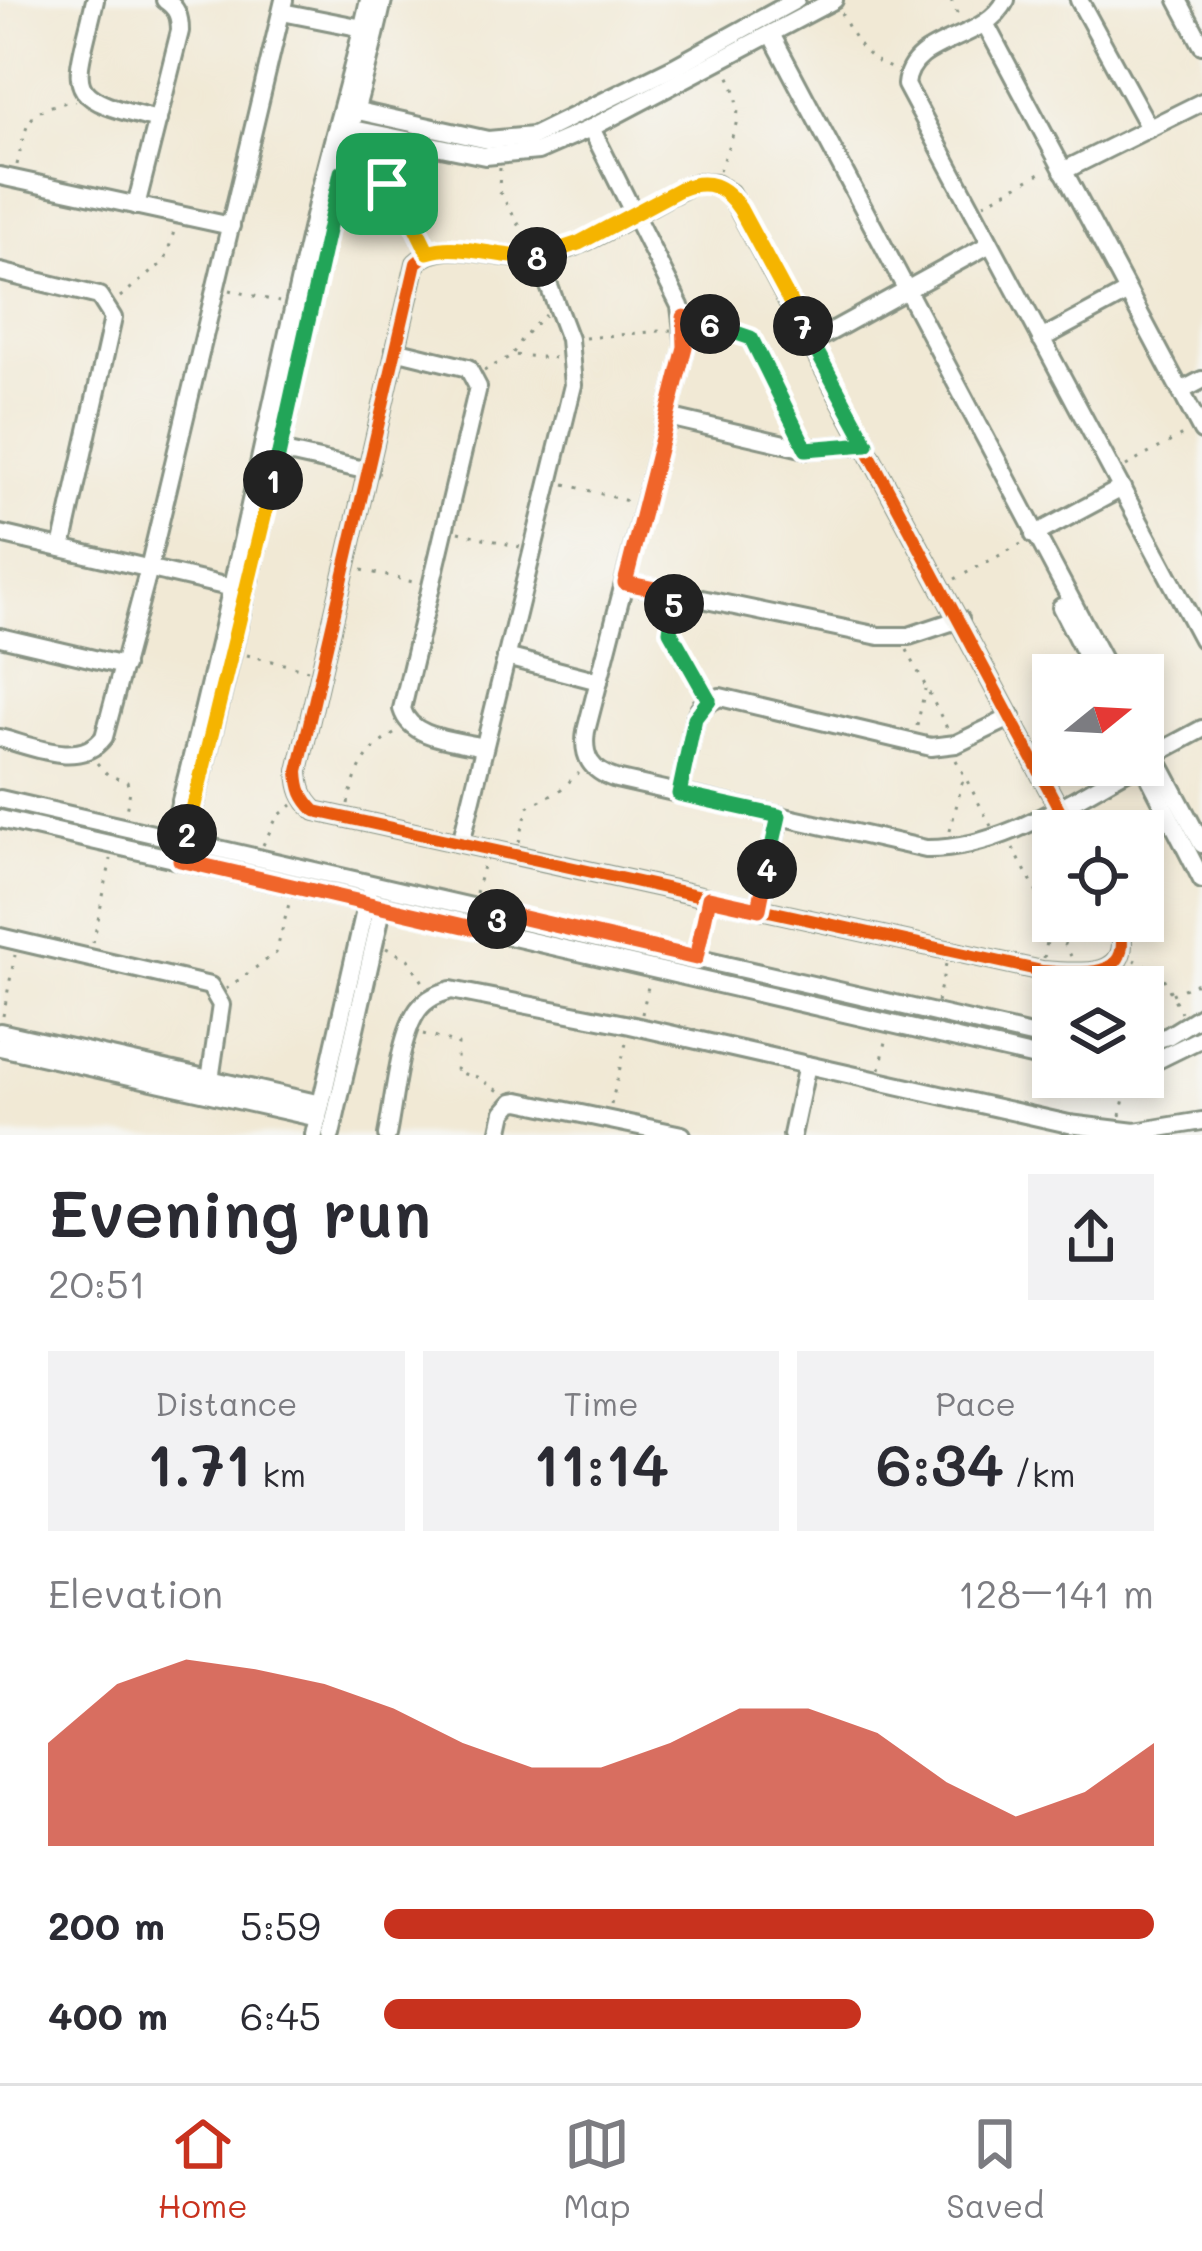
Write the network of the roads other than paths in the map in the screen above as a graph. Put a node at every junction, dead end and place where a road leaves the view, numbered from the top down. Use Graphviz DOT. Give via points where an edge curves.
graph roads {
  1 [pos="95,0"];
  2 [pos="165,0"];
  3 [pos="369,0"];
  4 [pos="383,0"];
  5 [pos="796,0"];
  6 [pos="834,0"];
  7 [pos="1006,0"];
  8 [pos="1079,0"];
  9 [pos="1178,0"];
  10 [pos="283,6"];
  11 [pos="986,25"];
  12 [pos="363,28"];
  13 [pos="767,36"];
  14 [pos="1202,45"];
  15 [pos="677,74"];
  16 [pos="360,80"];
  17 [pos="1202,101"];
  18 [pos="158,120"];
  19 [pos="356,120"];
  20 [pos="591,128"];
  21 [pos="1149,128"];
  22 [pos="1061,167"];
  23 [pos="7,178"];
  24 [pos="136,206"];
  25 [pos="634,214"];
  26 [pos="231,226"];
  27 [pos="990,244"];
  28 [pos="538,257"];
  29 [pos="0,272"];
  30 [pos="1128,292"];
  31 [pos="902,293"];
  32 [pos="1042,339"];
  33 [pos="812,342"];
  34 [pos="395,350"];
  35 [pos="1202,380"];
  36 [pos="1181,391"];
  37 [pos="668,417"];
  38 [pos="1201,428"];
  39 [pos="867,444"];
  40 [pos="279,451"];
  41 [pos="369,471"];
  42 [pos="1118,480"];
  43 [pos="260,507"];
  44 [pos="0,533"];
  45 [pos="1030,538"];
  46 [pos="62,548"];
  47 [pos="149,568"];
  48 [pos="625,583"];
  49 [pos="233,588"];
  50 [pos="960,619"];
  51 [pos="1199,627"];
  52 [pos="0,638"];
  53 [pos="1086,654"];
  54 [pos="1099,654"];
  55 [pos="506,658"];
  56 [pos="124,667"];
  57 [pos="599,681"];
  58 [pos="1012,717"];
  59 [pos="1202,729"];
  60 [pos="0,738"];
  61 [pos="484,747"];
  62 [pos="1164,751"];
  63 [pos="1098,786"];
  64 [pos="1156,786"];
  65 [pos="1161,786"];
  66 [pos="679,794"];
  67 [pos="0,799"];
  68 [pos="1058,807"];
  69 [pos="1060,810"];
  70 [pos="779,816"];
  71 [pos="0,819"];
  72 [pos="178,838"];
  73 [pos="461,843"];
  74 [pos="1202,844"];
  75 [pos="173,859"];
  76 [pos="1202,880"];
  77 [pos="371,884"];
  78 [pos="374,907"];
  79 [pos="759,909"];
  80 [pos="498,912"];
  81 [pos="494,933"];
  82 [pos="9,939"];
  83 [pos="1123,942"];
  84 [pos="1198,1019"];
  85 [pos="0,1031"];
  86 [pos="1164,1034"];
  87 [pos="1032,1035"];
  88 [pos="1202,1038"];
  89 [pos="0,1047"];
  90 [pos="1032,1056"];
  91 [pos="1164,1056"];
  92 [pos="807,1065"];
  93 [pos="210,1080"];
  94 [pos="318,1119"];
  95 [pos="1202,1121"];
  96 [pos="1153,1133"];
  97 [pos="331,1135"];
  98 [pos="387,1135"];
  99 [pos="499,1135"];
  100 [pos="682,1135"];
  101 [pos="792,1135"];
  1 -- 18 [label="street" via="80,86 101,106"];
  2 -- 18 [label="street" via="180,31"];
  3 -- 12 [label="street"];
  4 -- 16 [label="street"];
  5 -- 15 [label="street"];
  6 -- 13 [label="street"];
  7 -- 11 [label="street"];
  8 -- 21 [label="street"];
  9 -- 14 [label="street"];
  10 -- 12 [label="street"];
  10 -- 26 [label="street"];
  11 -- 22 [label="street"];
  11 -- 27 [label="street" via="915,58 906,85"];
  12 -- 16 [label="street"];
  13 -- 15 [label="street"];
  13 -- 31 [label="street"];
  15 -- 19 [label="street" via="519,139"];
  15 -- 20 [label="street"];
  16 -- 19 [label="street"];
  16 -- 43 [label="street" via="318,202"];
  17 -- 21 [label="street"];
  18 -- 24 [label="street"];
  19 -- 20 [label="street" via="503,157 538,152"];
  19 -- 40 [label="street"];
  20 -- 25 [label="street"];
  21 -- 22 [label="street"];
  22 -- 30 [label="street"];
  23 -- 24 [label="street"];
  24 -- 26 [label="street"];
  25 -- 28 [label="street"];
  25 -- 33 [label="street" via="697,182 730,194"];
  25 -- 37 [label="street" via="684,323"];
  26 -- 47 [label="street"];
  27 -- 31 [label="street"];
  27 -- 32 [label="street"];
  28 -- 34 [label="street" via="428,252 411,277"];
  28 -- 55 [label="street" via="569,339 573,385"];
  29 -- 46 [label="street" via="87,292 109,306 111,331"];
  30 -- 32 [label="street"];
  30 -- 36 [label="street"];
  31 -- 33 [label="street"];
  31 -- 45 [label="street"];
  32 -- 42 [label="street"];
  33 -- 39 [label="street"];
  34 -- 41 [label="street"];
  34 -- 61 [label="street" via="459,364 475,376 402,709 412,727"];
  35 -- 36 [label="street"];
  36 -- 38 [label="street"];
  37 -- 39 [label="street" via="806,449"];
  37 -- 48 [label="street"];
  39 -- 50 [label="street"];
  40 -- 41 [label="street"];
  40 -- 43 [label="street"];
  41 -- 73 [label="street" via="298,787 315,811"];
  42 -- 45 [label="street"];
  42 -- 51 [label="street"];
  43 -- 49 [label="street"];
  43 -- 72 [label="street" via="232,652"];
  44 -- 46 [label="street"];
  45 -- 53 [label="street"];
  45 -- 54 [label="street"];
  46 -- 47 [label="street"];
  47 -- 49 [label="street"];
  47 -- 56 [label="street"];
  48 -- 50 [label="street" via="879,636"];
  48 -- 57 [label="street"];
  49 -- 72 [label="street"];
  50 -- 58 [label="street"];
  52 -- 56 [label="street"];
  55 -- 57 [label="street"];
  55 -- 61 [label="street"];
  56 -- 60 [label="street" via="104,737 88,752"];
  57 -- 66 [label="street" via="584,747 589,763 600,774"];
  58 -- 66 [label="street" via="952,745 709,700 695,718"];
  58 -- 68 [label="street"];
  59 -- 62 [label="street"];
  61 -- 73 [label="street"];
  63 -- 68 [label="street"];
  64 -- 76 [label="street"];
  65 -- 74 [label="street"];
  66 -- 70 [label="street"];
  67 -- 72 [label="street"];
  68 -- 69 [label="street"];
  68 -- 70 [label="street" via="1001,836 946,850"];
  70 -- 79 [label="street"];
  71 -- 75 [label="street"];
  72 -- 75 [label="street"];
  72 -- 77 [label="street"];
  73 -- 79 [label="street"];
  75 -- 78 [label="street"];
  77 -- 78 [label="street"];
  77 -- 80 [label="street"];
  78 -- 81 [label="street"];
  78 -- 94 [label="street"];
  78 -- 97 [label="street" via="374,945"];
  79 -- 83 [label="street" via="1042,971 1111,967"];
  80 -- 81 [label="street"];
  80 -- 87 [label="street"];
  81 -- 90 [label="street"];
  82 -- 93 [label="street" via="200,981 218,994 221,1016"];
  84 -- 86 [label="street"];
  85 -- 93 [label="street"];
  88 -- 91 [label="street"];
  89 -- 94 [label="street"];
  92 -- 96 [label="street"];
  92 -- 98 [label="street" via="451,990 417,1011"];
  92 -- 101 [label="street"];
  93 -- 94 [label="street"];
  95 -- 96 [label="street"];
  99 -- 100 [label="street" via="512,1102"];
}
